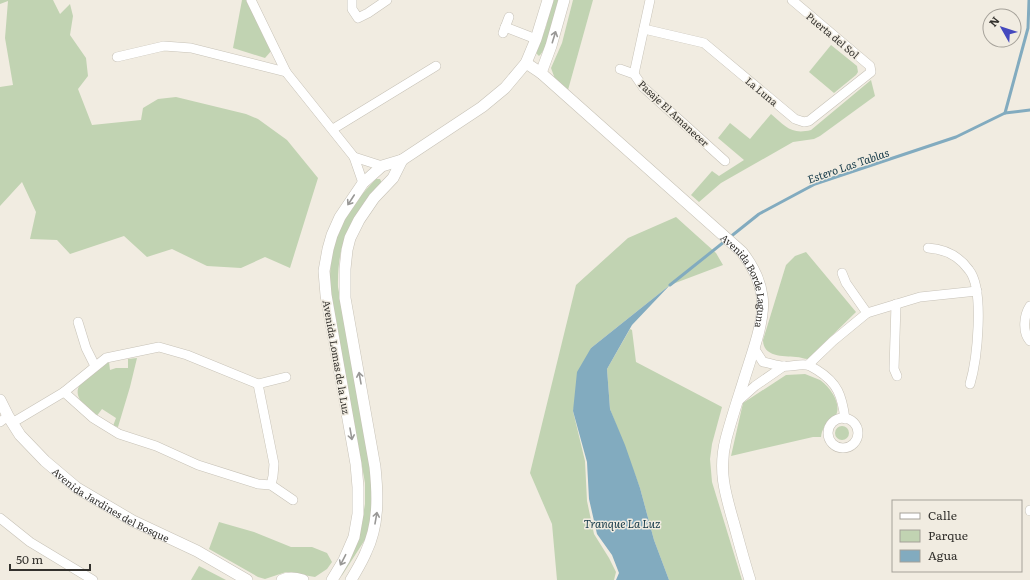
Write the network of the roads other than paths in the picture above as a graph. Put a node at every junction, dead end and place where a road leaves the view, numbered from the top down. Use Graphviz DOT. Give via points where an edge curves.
graph roads {
  1 [pos="251,0"];
  2 [pos="352,0"];
  3 [pos="387,0"];
  4 [pos="548,0"];
  5 [pos="564,0"];
  6 [pos="650,0"];
  7 [pos="792,0"];
  8 [pos="509,17"];
  9 [pos="644,29"];
  10 [pos="536,39"];
  11 [pos="117,57"];
  12 [pos="526,63"];
  13 [pos="436,66"];
  14 [pos="620,69"];
  15 [pos="286,72"];
  16 [pos="871,72"];
  17 [pos="541,73"];
  18 [pos="634,74"];
  19 [pos="333,129"];
  20 [pos="354,157"];
  21 [pos="402,160"];
  22 [pos="725,160"];
  23 [pos="382,166"];
  24 [pos="363,183"];
  25 [pos="928,248"];
  26 [pos="842,273"];
  27 [pos="977,291"];
  28 [pos="896,304"];
  29 [pos="1030,306"];
  30 [pos="867,313"];
  31 [pos="78,322"];
  32 [pos="1030,341"];
  33 [pos="754,348"];
  34 [pos="763,362"];
  35 [pos="808,365"];
  36 [pos="95,366"];
  37 [pos="784,366"];
  38 [pos="748,368"];
  39 [pos="897,376"];
  40 [pos="286,377"];
  41 [pos="742,383"];
  42 [pos="258,384"];
  43 [pos="970,384"];
  44 [pos="755,386"];
  45 [pos="64,392"];
  46 [pos="0,400"];
  47 [pos="737,402"];
  48 [pos="845,419"];
  49 [pos="7,420"];
  50 [pos="271,485"];
  51 [pos="293,500"];
  52 [pos="0,518"];
  53 [pos="93,580"];
  54 [pos="247,580"];
  55 [pos="282,580"];
  56 [pos="302,580"];
  57 [pos="332,580"];
  58 [pos="351,580"];
  59 [pos="750,580"];
  1 -- 15 [label="street"];
  2 -- 3 [label="street" via="352,9 358,18"];
  4 -- 10 [label="street, Avenida Lomas de la Luz"];
  17 -- 5 [label="street, one-way"];
  6 -- 9 [label="street"];
  7 -- 16 [label="street, Puerta del Sol" via="870,66"];
  8 -- 10 [label="street" via="504,30"];
  9 -- 16 [label="street, La Luna" via="704,43 799,121 809,121"];
  9 -- 18 [label="street"];
  10 -- 12 [label="street, Avenida Lomas de la Luz"];
  11 -- 15 [label="street" via="172,46 191,48"];
  12 -- 17 [label="street, Avenida Borde Laguna"];
  12 -- 21 [label="street, Avenida Lomas de la Luz" via="505,88 482,107"];
  13 -- 19 [label="street"];
  14 -- 18 [label="street, Pasaje El Amanecer"];
  15 -- 19 [label="street"];
  17 -- 33 [label="street, Avenida Borde Laguna" via="742,252 756,274 762,296 762,313"];
  18 -- 22 [label="street, Pasaje El Amanecer" via="644,87"];
  19 -- 20 [label="street"];
  20 -- 23 [label="street"];
  20 -- 24 [label="street"];
  21 -- 23 [label="street, Avenida Lomas de la Luz"];
  58 -- 21 [label="street, Avenida Lomas de la Luz, one-way" via="367,552 374,532 378,490 345,298 346,257 350,238 359,220 374,198 393,178"];
  23 -- 24 [label="street, Avenida Lomas de la Luz"];
  24 -- 57 [label="street, Avenida Lomas de la Luz, one-way" via="336,226 324,271 358,488 358,514 354,537"];
  25 -- 27 [label="street" via="939,249 955,256 970,271"];
  26 -- 30 [label="street"];
  27 -- 28 [label="street" via="920,297"];
  27 -- 43 [label="street" via="978,336"];
  28 -- 30 [label="street"];
  28 -- 39 [label="street" via="894,369"];
  29 -- 32 [label="street" via="1024,329"];
  30 -- 35 [label="street"];
  31 -- 36 [label="street"];
  33 -- 34 [label="street"];
  33 -- 38 [label="street, Avenida Borde Laguna"];
  34 -- 37 [label="street"];
  34 -- 38 [label="street"];
  35 -- 37 [label="street"];
  35 -- 48 [label="street" via="824,375 834,386 842,401"];
  36 -- 42 [label="street" via="106,358 159,347 187,355"];
  36 -- 45 [label="street"];
  37 -- 44 [label="street"];
  38 -- 41 [label="street, Avenida Borde Laguna"];
  40 -- 42 [label="street"];
  41 -- 44 [label="street"];
  41 -- 47 [label="street, Avenida Borde Laguna"];
  42 -- 50 [label="street" via="274,464"];
  44 -- 47 [label="street"];
  45 -- 49 [label="street"];
  45 -- 50 [label="street" via="93,418 119,434 156,446 198,465 258,484"];
  46 -- 49 [label="street, Avenida Jardines del Bosque"];
  47 -- 59 [label="street, Avenida Borde Laguna" via="723,449 722,477"];
  49 -- 54 [label="street, Avenida Jardines del Bosque" via="45,461 77,488 133,521"];
  50 -- 51 [label="street"];
  52 -- 53 [label="street" via="30,542"];
  55 -- 56 [label="street"];
}
